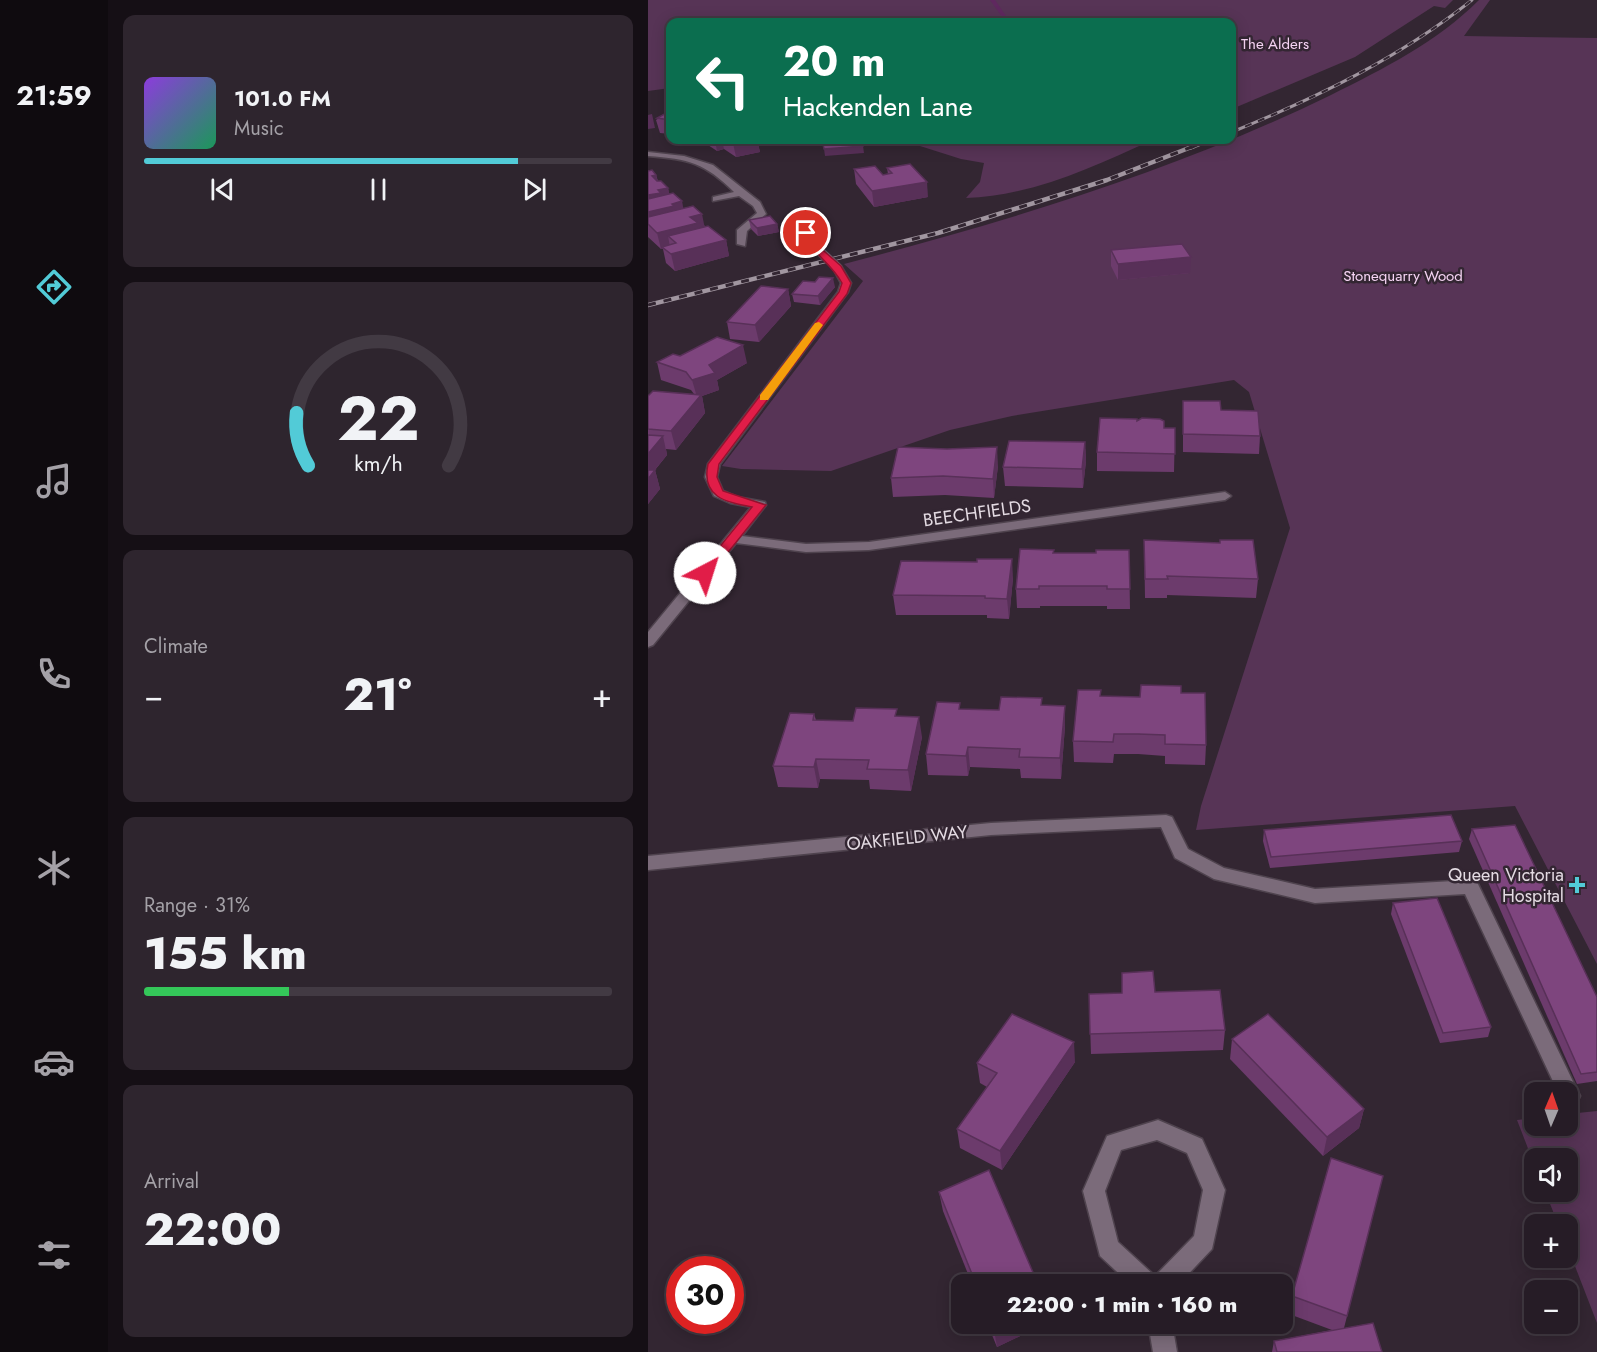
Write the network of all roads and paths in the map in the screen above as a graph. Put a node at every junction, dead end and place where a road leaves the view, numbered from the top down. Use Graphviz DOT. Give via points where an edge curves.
graph roads {
  1 [pos="648,154"];
  2 [pos="745,197"];
  3 [pos="717,199"];
  4 [pos="806,233"];
  5 [pos="742,244"];
  6 [pos="1225,496"];
  7 [pos="733,539"];
  8 [pos="648,642"];
  9 [pos="648,863"];
  10 [pos="1563,1082"];
  11 [pos="1136,1274"];
  12 [pos="1173,1274"];
  13 [pos="1162,1334"];
  14 [pos="1165,1352"];
  1 -- 2 [label="street" via="700,163 715,170"];
  2 -- 3 [label="street"];
  2 -- 5 [label="street" via="757,204 762,214 742,230"];
  4 -- 7 [label="street, bridge" via="838,268 846,283 714,464 711,477 718,493 760,505"];
  6 -- 7 [label="street, BEECHFIELDS" via="869,546 806,548"];
  7 -- 8 [label="street"];
  9 -- 10 [label="street, OAKFIELD WAY" via="991,829 1166,821 1181,853 1220,874 1316,896 1471,887"];
  11 -- 12 [label="street" via="1108,1248 1095,1191 1114,1143 1158,1130 1195,1146 1214,1190 1204,1241"];
  13 -- 14 [label="street"];
}
